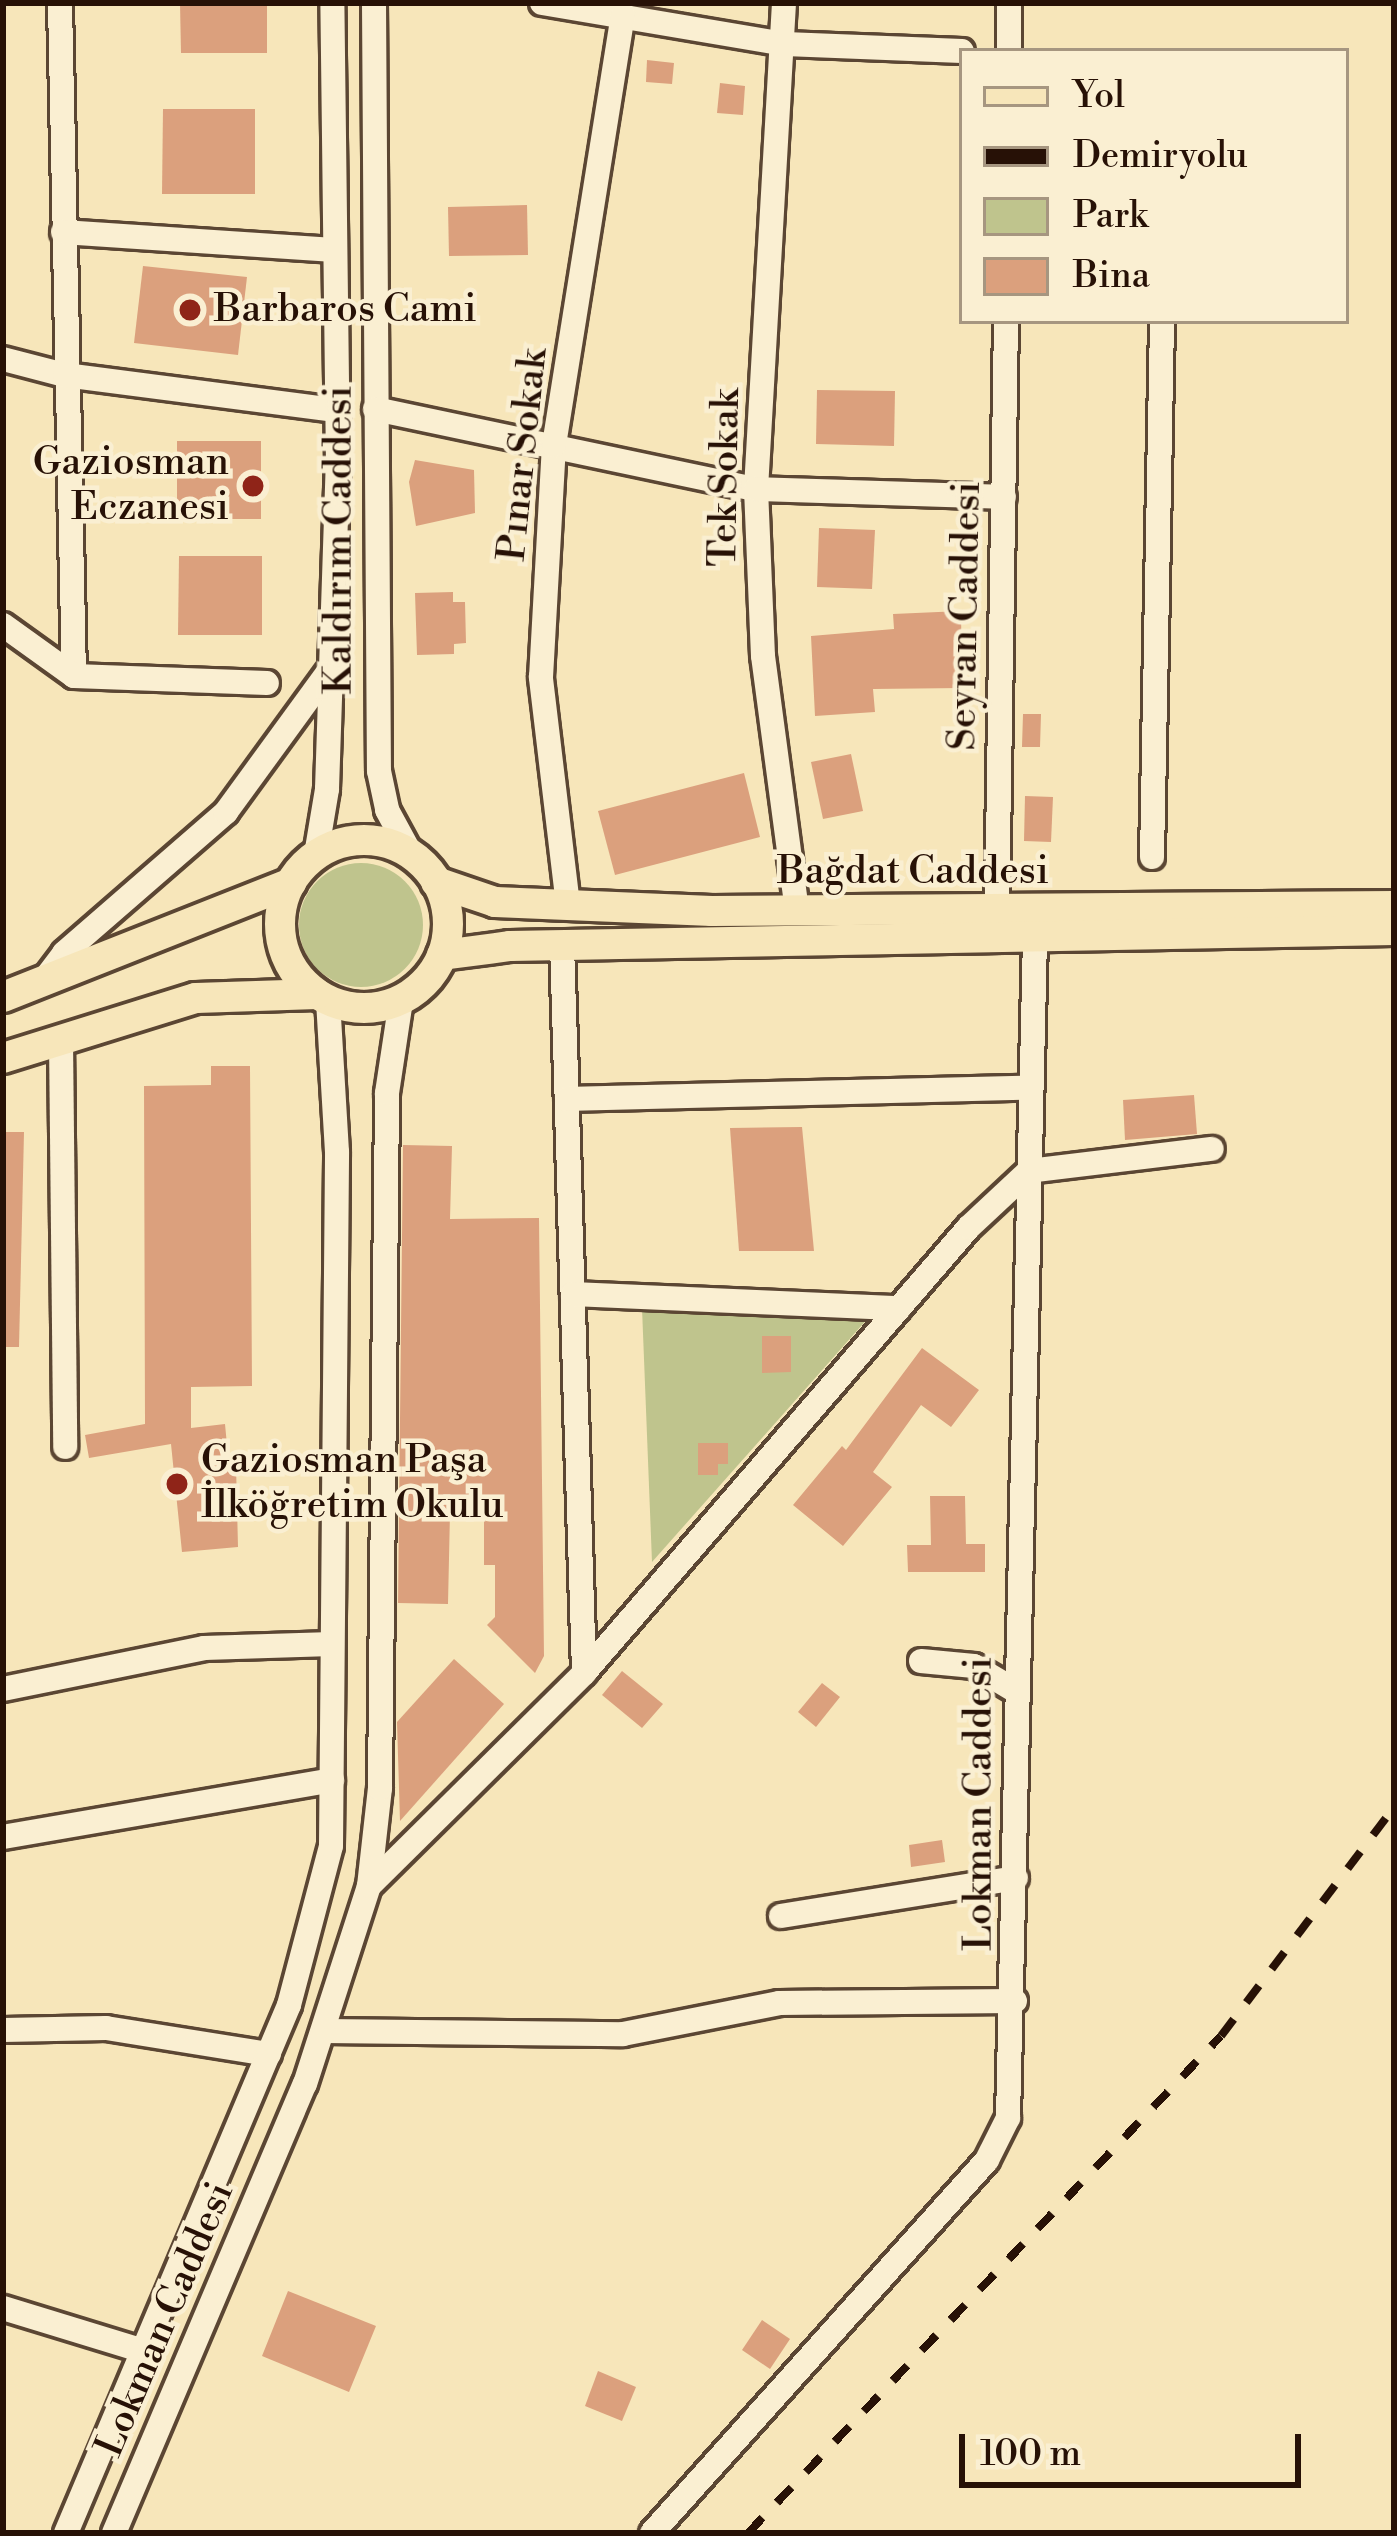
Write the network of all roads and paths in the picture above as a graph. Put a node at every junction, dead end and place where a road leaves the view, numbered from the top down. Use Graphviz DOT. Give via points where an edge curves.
graph roads {
  1 [pos="60,3"];
  2 [pos="332,3"];
  3 [pos="374,3"];
  4 [pos="784,3"];
  5 [pos="1009,3"];
  6 [pos="558,4"];
  7 [pos="623,15"];
  8 [pos="784,44"];
  9 [pos="1009,48"];
  10 [pos="959,51"];
  11 [pos="63,232"];
  12 [pos="333,250"];
  13 [pos="1006,324"];
  14 [pos="1162,324"];
  15 [pos="3,358"];
  16 [pos="65,375"];
  17 [pos="375,409"];
  18 [pos="336,410"];
  19 [pos="554,445"];
  20 [pos="756,489"];
  21 [pos="1004,497"];
  22 [pos="3,625"];
  23 [pos="329,670"];
  24 [pos="74,676"];
  25 [pos="267,683"];
  26 [pos="411,854"];
  27 [pos="316,855"];
  28 [pos="1152,857"];
  29 [pos="436,882"];
  30 [pos="291,883"];
  31 [pos="568,904"];
  32 [pos="1394,906"];
  33 [pos="797,911"];
  34 [pos="997,912"];
  35 [pos="1394,930"];
  36 [pos="1035,940"];
  37 [pos="562,944"];
  38 [pos="442,955"];
  39 [pos="39,986"];
  40 [pos="3,997"];
  41 [pos="322,998"];
  42 [pos="401,1000"];
  43 [pos="61,1040"];
  44 [pos="3,1058"];
  45 [pos="1031,1088"];
  46 [pos="567,1100"];
  47 [pos="1212,1149"];
  48 [pos="1029,1171"];
  49 [pos="573,1294"];
  50 [pos="899,1308"];
  51 [pos="64,1448"];
  52 [pos="332,1644"];
  53 [pos="921,1660"];
  54 [pos="584,1673"];
  55 [pos="3,1689"];
  56 [pos="1016,1691"];
  57 [pos="332,1780"];
  58 [pos="3,1837"];
  59 [pos="1016,1878"];
  60 [pos="369,1886"];
  61 [pos="781,1916"];
  62 [pos="1015,2001"];
  63 [pos="3,2030"];
  64 [pos="324,2031"];
  65 [pos="269,2054"];
  66 [pos="3,2308"];
  67 [pos="143,2351"];
  68 [pos="66,2533"];
  69 [pos="114,2533"];
  70 [pos="652,2533"];
  1 -- 11 [label="street"];
  2 -- 12 [label="street, Kaldırım Caddesi"];
  3 -- 17 [label="street, Kaldırım Caddesi"];
  4 -- 8 [label="street, Tek Sokak"];
  5 -- 9 [label="street"];
  6 -- 7 [label="street"];
  7 -- 8 [label="street"];
  7 -- 19 [label="street, Pınar Sokak"];
  8 -- 10 [label="street"];
  8 -- 20 [label="street, Tek Sokak"];
  11 -- 12 [label="street"];
  11 -- 16 [label="street"];
  12 -- 18 [label="street, Kaldırım Caddesi"];
  13 -- 21 [label="street, Seyran Caddesi"];
  14 -- 28 [label="street"];
  15 -- 16 [label="street"];
  16 -- 18 [label="street"];
  16 -- 24 [label="street"];
  17 -- 19 [label="street"];
  17 -- 26 [label="street, Kaldırım Caddesi" via="379,771 387,809"];
  18 -- 23 [label="street, Kaldırım Caddesi"];
  19 -- 20 [label="street"];
  19 -- 31 [label="street, Pınar Sokak" via="542,677"];
  20 -- 21 [label="street"];
  20 -- 33 [label="street, Tek Sokak" via="763,656"];
  21 -- 34 [label="street, Seyran Caddesi"];
  22 -- 24 [label="street"];
  23 -- 27 [label="street, Kaldırım Caddesi" via="327,789"];
  23 -- 39 [label="street" via="226,812 64,953"];
  24 -- 25 [label="street"];
  26 -- 27 [label="main road" via="364,840"];
  26 -- 29 [label="main road"];
  27 -- 30 [label="main road"];
  29 -- 31 [label="main road, Bağdat Caddesi" via="480,900"];
  29 -- 38 [label="main road" via="448,917"];
  30 -- 39 [label="main road"];
  30 -- 41 [label="main road" via="282,944"];
  31 -- 33 [label="main road, Bağdat Caddesi"];
  32 -- 34 [label="main road, Bağdat Caddesi"];
  33 -- 34 [label="main road, Bağdat Caddesi"];
  35 -- 36 [label="main road, Bağdat Caddesi"];
  36 -- 37 [label="main road, Bağdat Caddesi"];
  36 -- 45 [label="street, Lokman Caddesi"];
  37 -- 38 [label="main road, Bağdat Caddesi"];
  37 -- 46 [label="street"];
  38 -- 42 [label="main road"];
  39 -- 40 [label="main road"];
  41 -- 42 [label="main road" via="364,1009"];
  41 -- 43 [label="main road" via="196,998"];
  41 -- 52 [label="street, Lokman Caddesi" via="337,1152"];
  42 -- 60 [label="street, Lokman Caddesi" via="387,1093 380,1789"];
  43 -- 44 [label="main road"];
  43 -- 51 [label="street"];
  45 -- 46 [label="street"];
  45 -- 48 [label="street, Lokman Caddesi"];
  46 -- 49 [label="street"];
  47 -- 48 [label="street"];
  48 -- 50 [label="street"];
  48 -- 56 [label="street, Lokman Caddesi"];
  49 -- 50 [label="street"];
  49 -- 54 [label="street"];
  50 -- 54 [label="street"];
  52 -- 55 [label="street" via="203,1648"];
  52 -- 57 [label="street, Lokman Caddesi"];
  53 -- 56 [label="street" via="974,1666"];
  54 -- 60 [label="street"];
  56 -- 59 [label="street, Lokman Caddesi"];
  57 -- 58 [label="street"];
  57 -- 65 [label="street, Lokman Caddesi" via="319,1903"];
  59 -- 61 [label="street"];
  59 -- 62 [label="street, Lokman Caddesi"];
  60 -- 64 [label="street, Lokman Caddesi"];
  62 -- 64 [label="street" via="779,2003 623,2034"];
  62 -- 70 [label="street, Lokman Caddesi" via="1013,2096 987,2160"];
  63 -- 65 [label="street" via="106,2028"];
  64 -- 69 [label="street, Lokman Caddesi"];
  65 -- 67 [label="street, Lokman Caddesi"];
  66 -- 67 [label="street"];
  67 -- 68 [label="street, Lokman Caddesi"];
}
